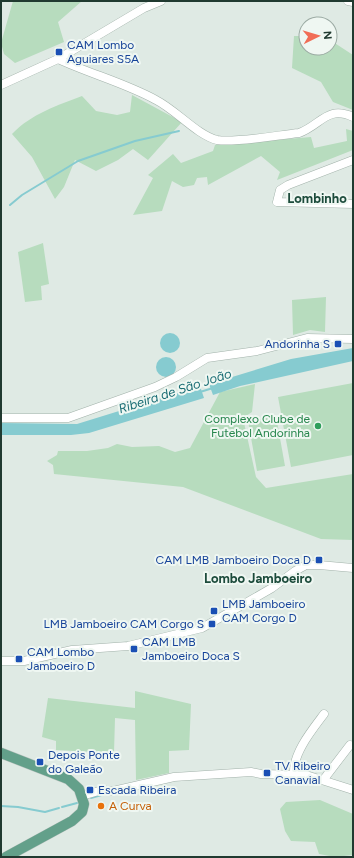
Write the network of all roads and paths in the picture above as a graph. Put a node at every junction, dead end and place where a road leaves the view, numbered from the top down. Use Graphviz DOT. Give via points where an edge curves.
graph roads {
  1 [pos="161,1"];
  2 [pos="348,1"];
  3 [pos="353,2"];
  4 [pos="58,59"];
  5 [pos="1,86"];
  6 [pos="353,117"];
  7 [pos="353,160"];
  8 [pos="353,204"];
  9 [pos="353,338"];
  10 [pos="1,418"];
  11 [pos="353,568"];
  12 [pos="1,661"];
  13 [pos="324,714"];
  14 [pos="350,745"];
  15 [pos="1,753"];
  16 [pos="294,773"];
  17 [pos="324,779"];
  18 [pos="353,790"];
  19 [pos="83,800"];
  20 [pos="6,857"];
  1 -- 4 [label="street" via="144,8"];
  2 -- 3 [label="street"];
  4 -- 5 [label="street"];
  4 -- 6 [label="street" via="157,100 206,135 218,140 300,133 333,112"];
  7 -- 8 [label="street" via="288,185 280,190 277,202"];
  9 -- 10 [label="street" via="307,338 257,352 207,358 155,387 68,418"];
  11 -- 12 [label="street" via="306,565 272,588 202,628 128,646 72,650 24,661"];
  13 -- 16 [label="street" via="301,750 294,765"];
  14 -- 17 [label="street"];
  15 -- 19 [label="main road" via="68,779 76,785"];
  16 -- 17 [label="street"];
  16 -- 19 [label="street" via="251,772 174,777 113,791 102,790"];
  17 -- 18 [label="street"];
  19 -- 20 [label="main road" via="82,812 72,821"];
}
